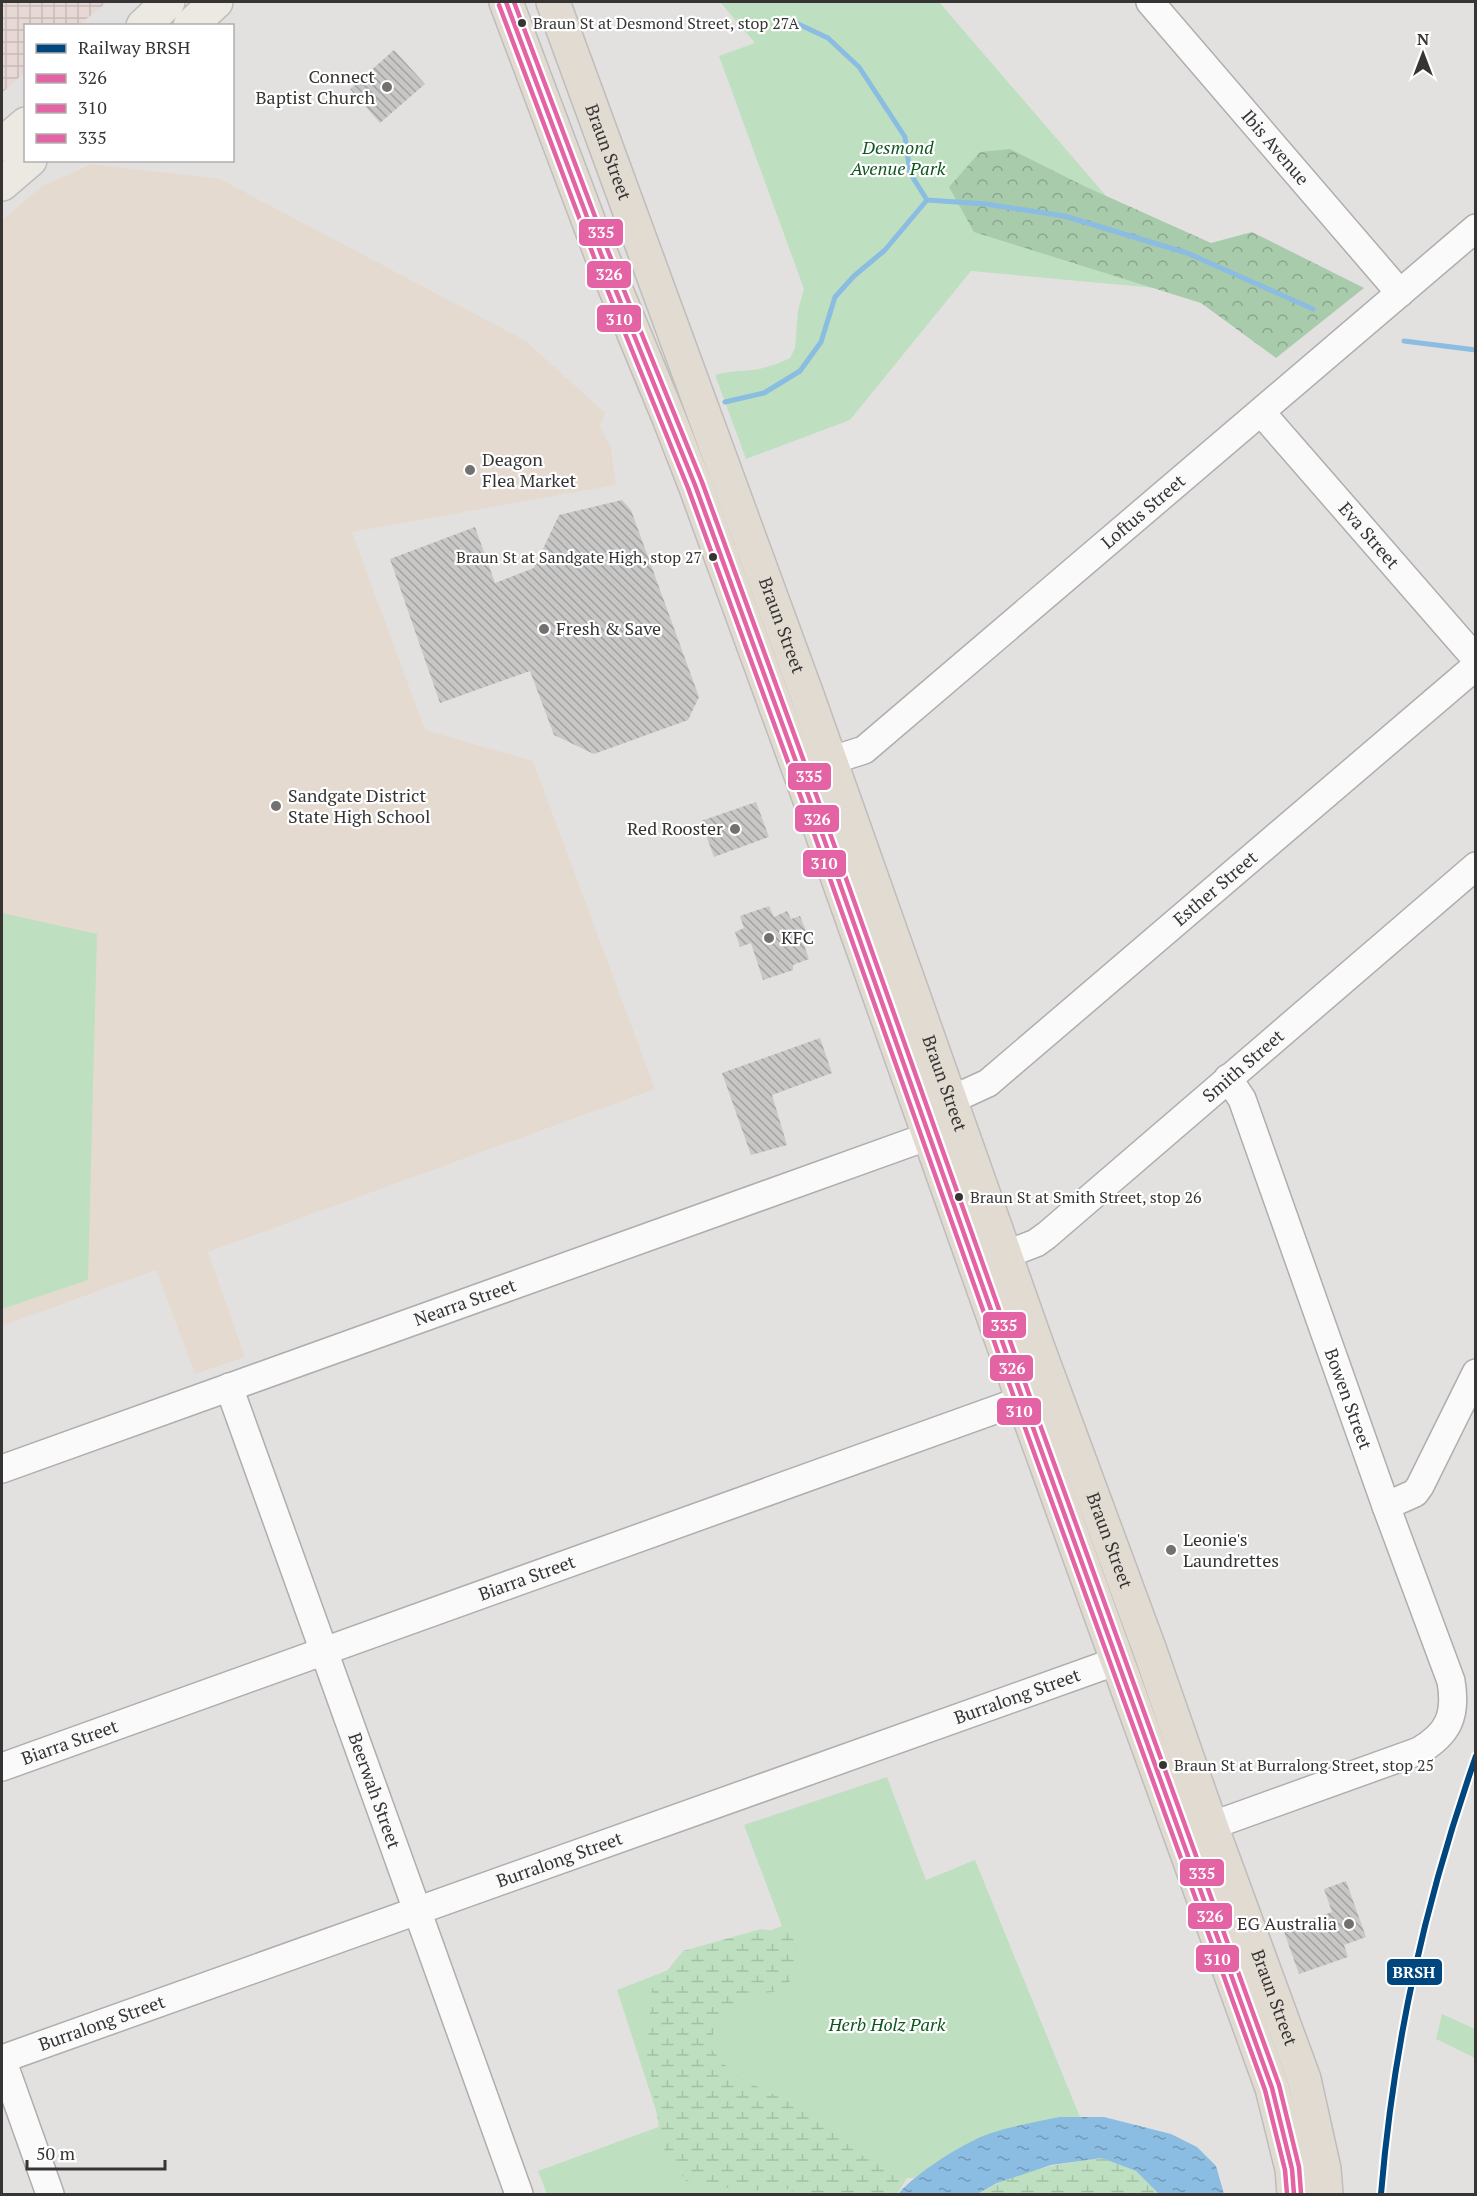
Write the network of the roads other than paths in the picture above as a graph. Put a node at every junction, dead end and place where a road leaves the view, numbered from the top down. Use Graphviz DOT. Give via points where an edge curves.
graph roads {
  1 [pos="168,2"];
  2 [pos="216,2"];
  3 [pos="506,2"];
  4 [pos="553,2"];
  5 [pos="1150,2"];
  6 [pos="145,24"];
  7 [pos="192,24"];
  8 [pos="24,126"];
  9 [pos="2,144"];
  10 [pos="28,162"];
  11 [pos="2,184"];
  12 [pos="1476,228"];
  13 [pos="1400,293"];
  14 [pos="1261,412"];
  15 [pos="1476,659"];
  16 [pos="1476,666"];
  17 [pos="794,758"];
  18 [pos="829,761"];
  19 [pos="1476,866"];
  20 [pos="1228,1078"];
  21 [pos="951,1100"];
  22 [pos="929,1136"];
  23 [pos="1005,1255"];
  24 [pos="1476,1373"];
  25 [pos="229,1387"];
  26 [pos="1037,1395"];
  27 [pos="2,1469"];
  28 [pos="1386,1506"];
  29 [pos="324,1649"];
  30 [pos="1118,1661"];
  31 [pos="2,1767"];
  32 [pos="1211,1826"];
  33 [pos="1180,1837"];
  34 [pos="417,1910"];
  35 [pos="2,2059"];
  36 [pos="1309,2182"];
  37 [pos="50,2194"];
  38 [pos="519,2194"];
  1 -- 6 [label="main road"];
  2 -- 7 [label="main road"];
  3 -- 17 [label="highway, Braun Street" via="601,254 685,457"];
  4 -- 18 [label="highway, Braun Street"];
  5 -- 13 [label="street, Ibis Avenue"];
  8 -- 9 [label="main road"];
  10 -- 11 [label="main road"];
  12 -- 13 [label="street, Loftus Street"];
  13 -- 14 [label="street, Loftus Street"];
  14 -- 15 [label="street, Eva Street"];
  14 -- 18 [label="street, Loftus Street" via="896,725 864,750"];
  16 -- 21 [label="street, Esther Street" via="988,1083"];
  17 -- 18 [label="street, Loftus Street"];
  17 -- 22 [label="highway, Braun Street"];
  18 -- 21 [label="highway, Braun Street"];
  19 -- 20 [label="street, Smith Street"];
  20 -- 23 [label="street, Smith Street" via="1047,1235"];
  20 -- 28 [label="street, Bowen Street" via="1242,1099"];
  21 -- 23 [label="highway, Braun Street"];
  22 -- 25 [label="street, Nearra Street"];
  22 -- 26 [label="highway, Braun Street"];
  23 -- 26 [label="highway, Braun Street"];
  24 -- 28 [label="street" via="1420,1486 1415,1493"];
  25 -- 27 [label="street, Nearra Street"];
  25 -- 29 [label="street, Beerwah Street"];
  26 -- 29 [label="street, Biarra Street"];
  26 -- 30 [label="highway, Braun Street"];
  26 -- 32 [label="highway, Braun Street" via="1149,1648"];
  28 -- 32 [label="street, Bowen Street" via="1451,1681 1454,1696 1445,1732 1419,1751"];
  29 -- 31 [label="street, Biarra Street"];
  29 -- 34 [label="street, Beerwah Street"];
  30 -- 33 [label="highway, Braun Street"];
  30 -- 34 [label="street, Burralong Street"];
  32 -- 33 [label="street"];
  32 -- 36 [label="highway, Braun Street" via="1304,2079"];
  33 -- 36 [label="highway, Braun Street"];
  34 -- 35 [label="street, Burralong Street"];
  34 -- 38 [label="street, Beerwah Street"];
  35 -- 37 [label="street"];
}
